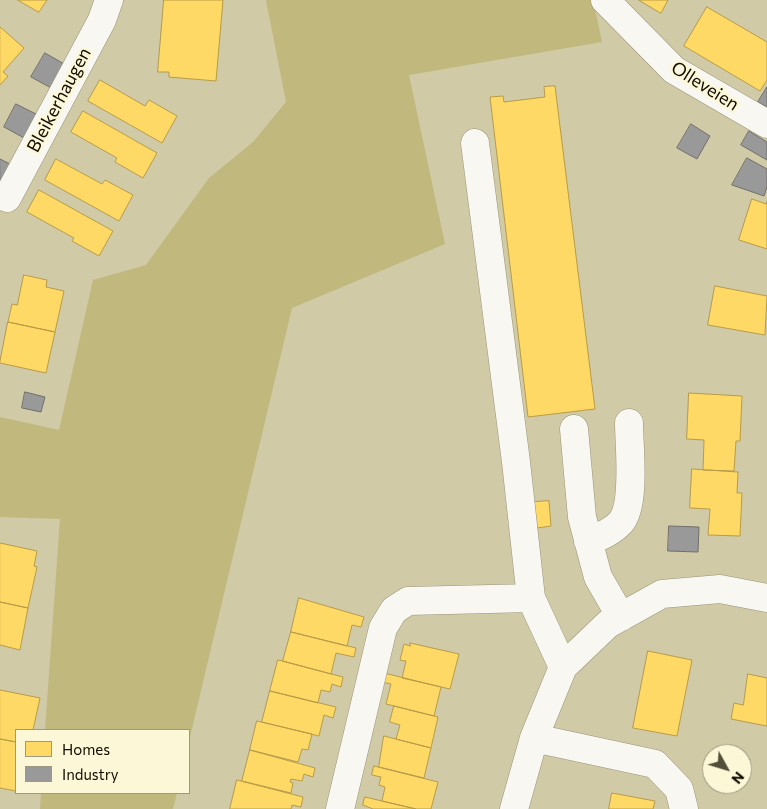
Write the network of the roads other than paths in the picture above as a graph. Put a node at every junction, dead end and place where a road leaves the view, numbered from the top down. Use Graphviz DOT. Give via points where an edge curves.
graph roads {
  1 [pos="109,0"];
  2 [pos="605,0"];
  3 [pos="767,124"];
  4 [pos="475,143"];
  5 [pos="7,198"];
  6 [pos="629,422"];
  7 [pos="574,429"];
  8 [pos="588,541"];
  9 [pos="766,595"];
  10 [pos="531,598"];
  11 [pos="621,617"];
  12 [pos="563,667"];
  13 [pos="534,738"];
  14 [pos="340,809"];
  15 [pos="514,809"];
  16 [pos="684,809"];
  1 -- 5 [label="street, Bleikerhaugen" via="102,20"];
  2 -- 3 [label="street, Olleveien" via="674,70"];
  4 -- 10 [label="street"];
  6 -- 8 [label="street" via="629,505 622,520 611,531"];
  7 -- 8 [label="street" via="582,516"];
  8 -- 11 [label="street" via="598,577"];
  9 -- 11 [label="street" via="720,589 662,594"];
  10 -- 12 [label="street"];
  10 -- 14 [label="street" via="408,601 394,610 384,628"];
  11 -- 12 [label="street" via="608,624"];
  12 -- 13 [label="street"];
  13 -- 15 [label="street"];
  13 -- 16 [label="street" via="655,764 679,789"];
}
